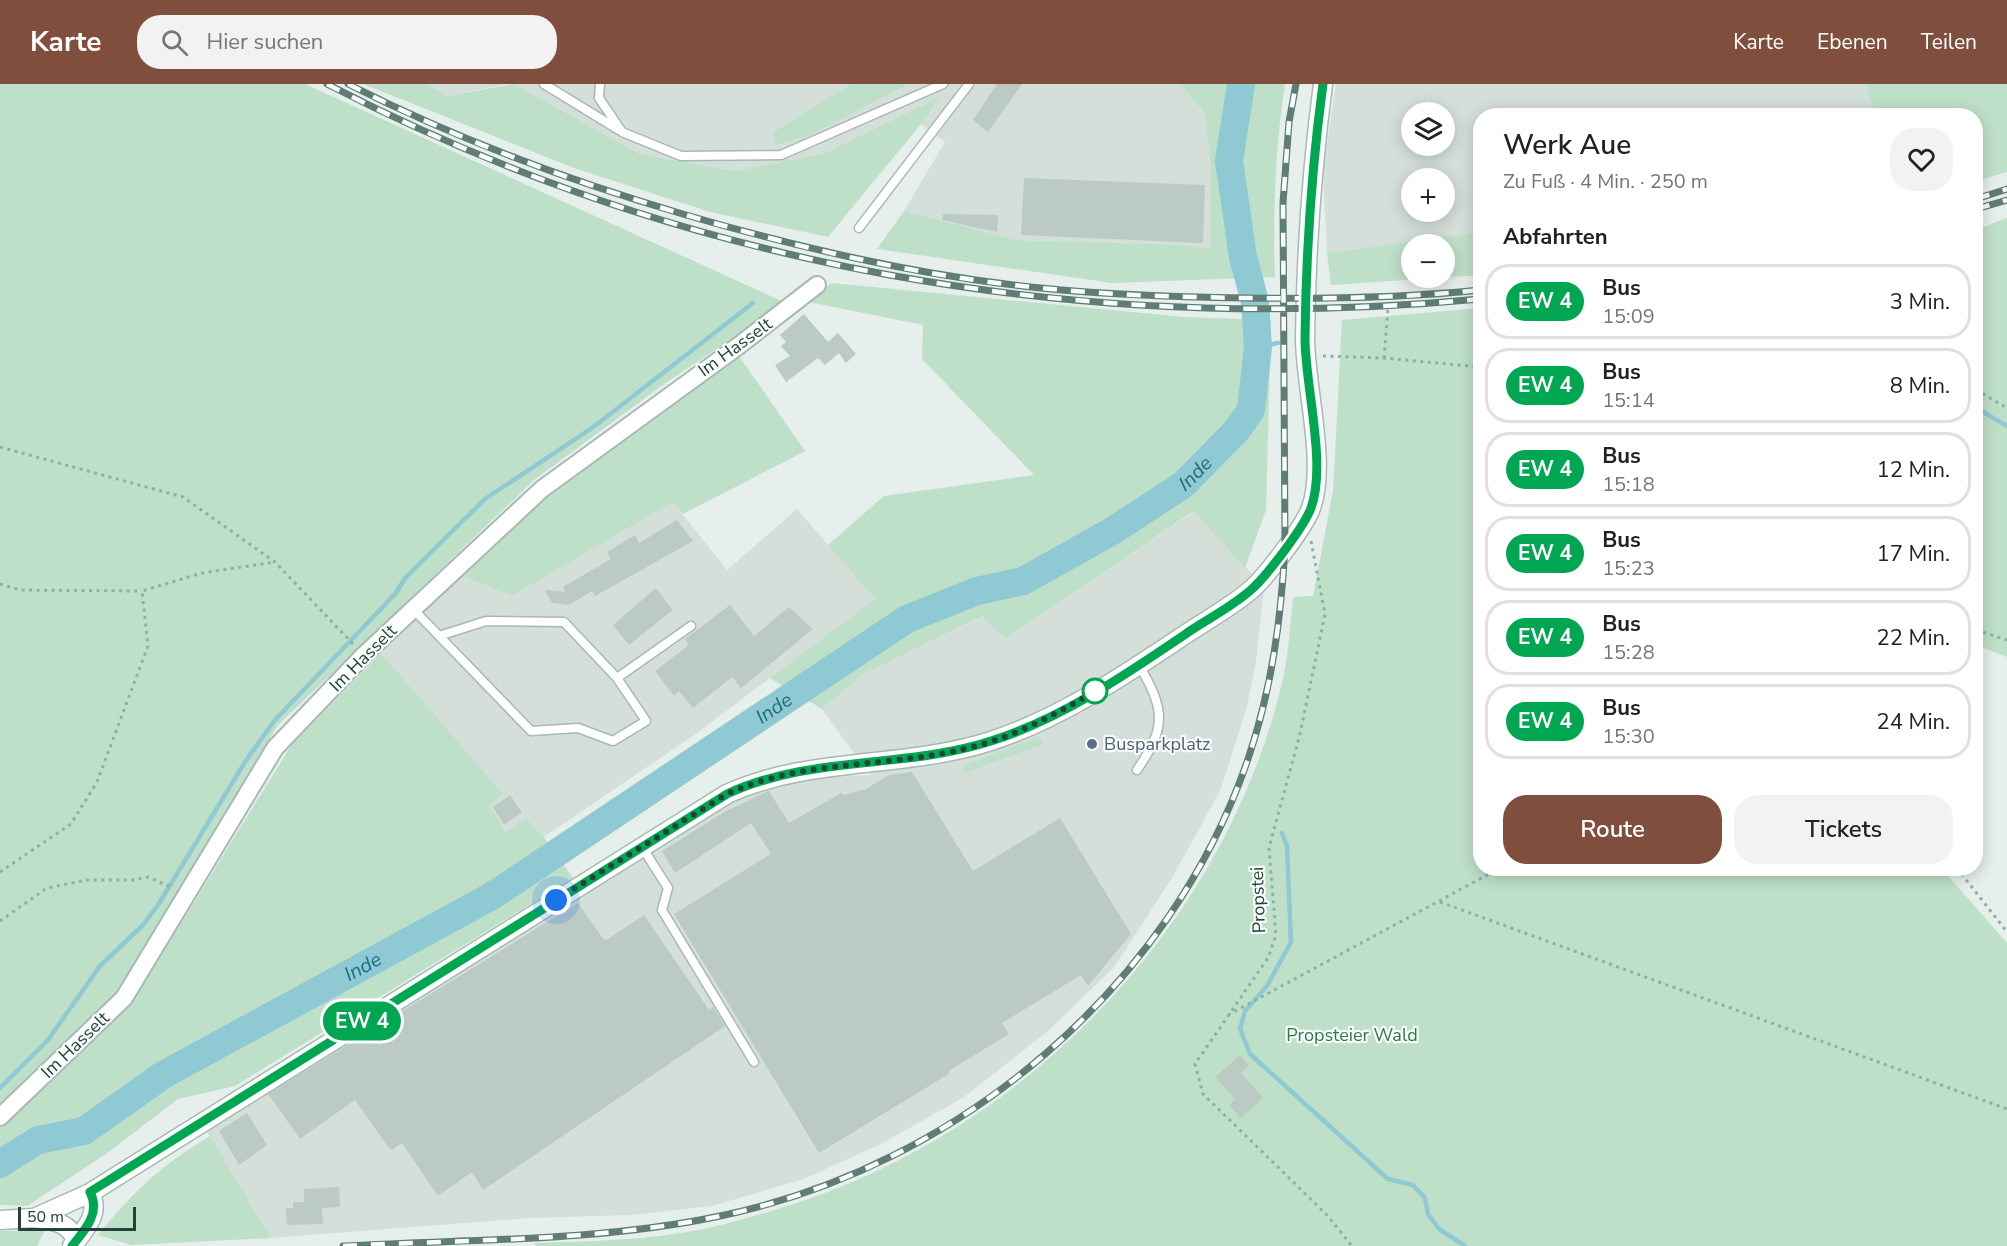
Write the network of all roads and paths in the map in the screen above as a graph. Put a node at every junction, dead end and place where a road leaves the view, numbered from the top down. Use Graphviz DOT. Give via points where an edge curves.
graph roads {
  1 [pos="600,84"];
  2 [pos="943,84"];
  3 [pos="969,84"];
  4 [pos="1323,84"];
  5 [pos="549,85"];
  6 [pos="622,132"];
  7 [pos="859,228"];
  8 [pos="817,285"];
  9 [pos="1388,308"];
  10 [pos="1306,357"];
  11 [pos="1384,358"];
  12 [pos="1473,366"];
  13 [pos="1983,394"];
  14 [pos="2007,408"];
  15 [pos="0,447"];
  16 [pos="1285,547"];
  17 [pos="275,561"];
  18 [pos="0,584"];
  19 [pos="142,591"];
  20 [pos="414,610"];
  21 [pos="691,626"];
  22 [pos="1983,632"];
  23 [pos="439,636"];
  24 [pos="2007,640"];
  25 [pos="353,644"];
  26 [pos="1139,665"];
  27 [pos="617,678"];
  28 [pos="1137,770"];
  29 [pos="642,847"];
  30 [pos="0,872"];
  31 [pos="1486,876"];
  32 [pos="1963,876"];
  33 [pos="172,888"];
  34 [pos="1440,902"];
  35 [pos="0,921"];
  36 [pos="2007,932"];
  37 [pos="1226,1016"];
  38 [pos="754,1062"];
  39 [pos="2007,1109"];
  40 [pos="0,1117"];
  41 [pos="90,1192"];
  42 [pos="34,1218"];
  43 [pos="0,1220"];
  44 [pos="74,1243"];
  45 [pos="1352,1246"];
  1 -- 6 [label="lane" via="599,98"];
  2 -- 6 [label="lane" via="781,155 681,156"];
  3 -- 7 [label="lane"];
  4 -- 10 [label="main road" via="1310,240"];
  5 -- 6 [label="lane"];
  8 -- 20 [label="street, Im Hasselt" via="542,489"];
  9 -- 11 [label="path"];
  10 -- 11 [label="path"];
  10 -- 16 [label="main road" via="1317,470 1312,506"];
  11 -- 12 [label="path"];
  13 -- 14 [label="path"];
  15 -- 17 [label="path" via="183,497"];
  16 -- 26 [label="main road" via="1253,588"];
  16 -- 37 [label="path, Propstei" via="1310,538 1325,614 1300,734 1269,848 1275,935 1268,957"];
  17 -- 19 [label="path" via="202,573"];
  17 -- 25 [label="path"];
  18 -- 19 [label="path" via="20,590"];
  19 -- 30 [label="path" via="148,646 97,782 71,824"];
  20 -- 23 [label="lane"];
  20 -- 40 [label="street, Im Hasselt" via="364,655 275,748 124,998"];
  21 -- 27 [label="lane"];
  22 -- 24 [label="path"];
  23 -- 27 [label="lane" via="486,621 564,622"];
  23 -- 27 [label="lane" via="531,731 578,728 613,741 646,721"];
  26 -- 28 [label="lane" via="1158,701 1161,719 1158,734"];
  26 -- 29 [label="main road" via="1051,716 993,741 927,756 801,771 744,786"];
  29 -- 38 [label="lane" via="668,888 662,910"];
  29 -- 41 [label="main road"];
  31 -- 34 [label="path"];
  32 -- 36 [label="path"];
  33 -- 35 [label="path" via="148,877 87,880 47,888"];
  34 -- 37 [label="path"];
  34 -- 39 [label="path"];
  37 -- 45 [label="path, Propstei" via="1195,1064 1203,1094 1327,1215"];
  41 -- 42 [label="main road"];
  41 -- 44 [label="main road" via="94,1215"];
  42 -- 43 [label="main road"];
  42 -- 44 [label="main road" via="61,1223 73,1231"];
}
